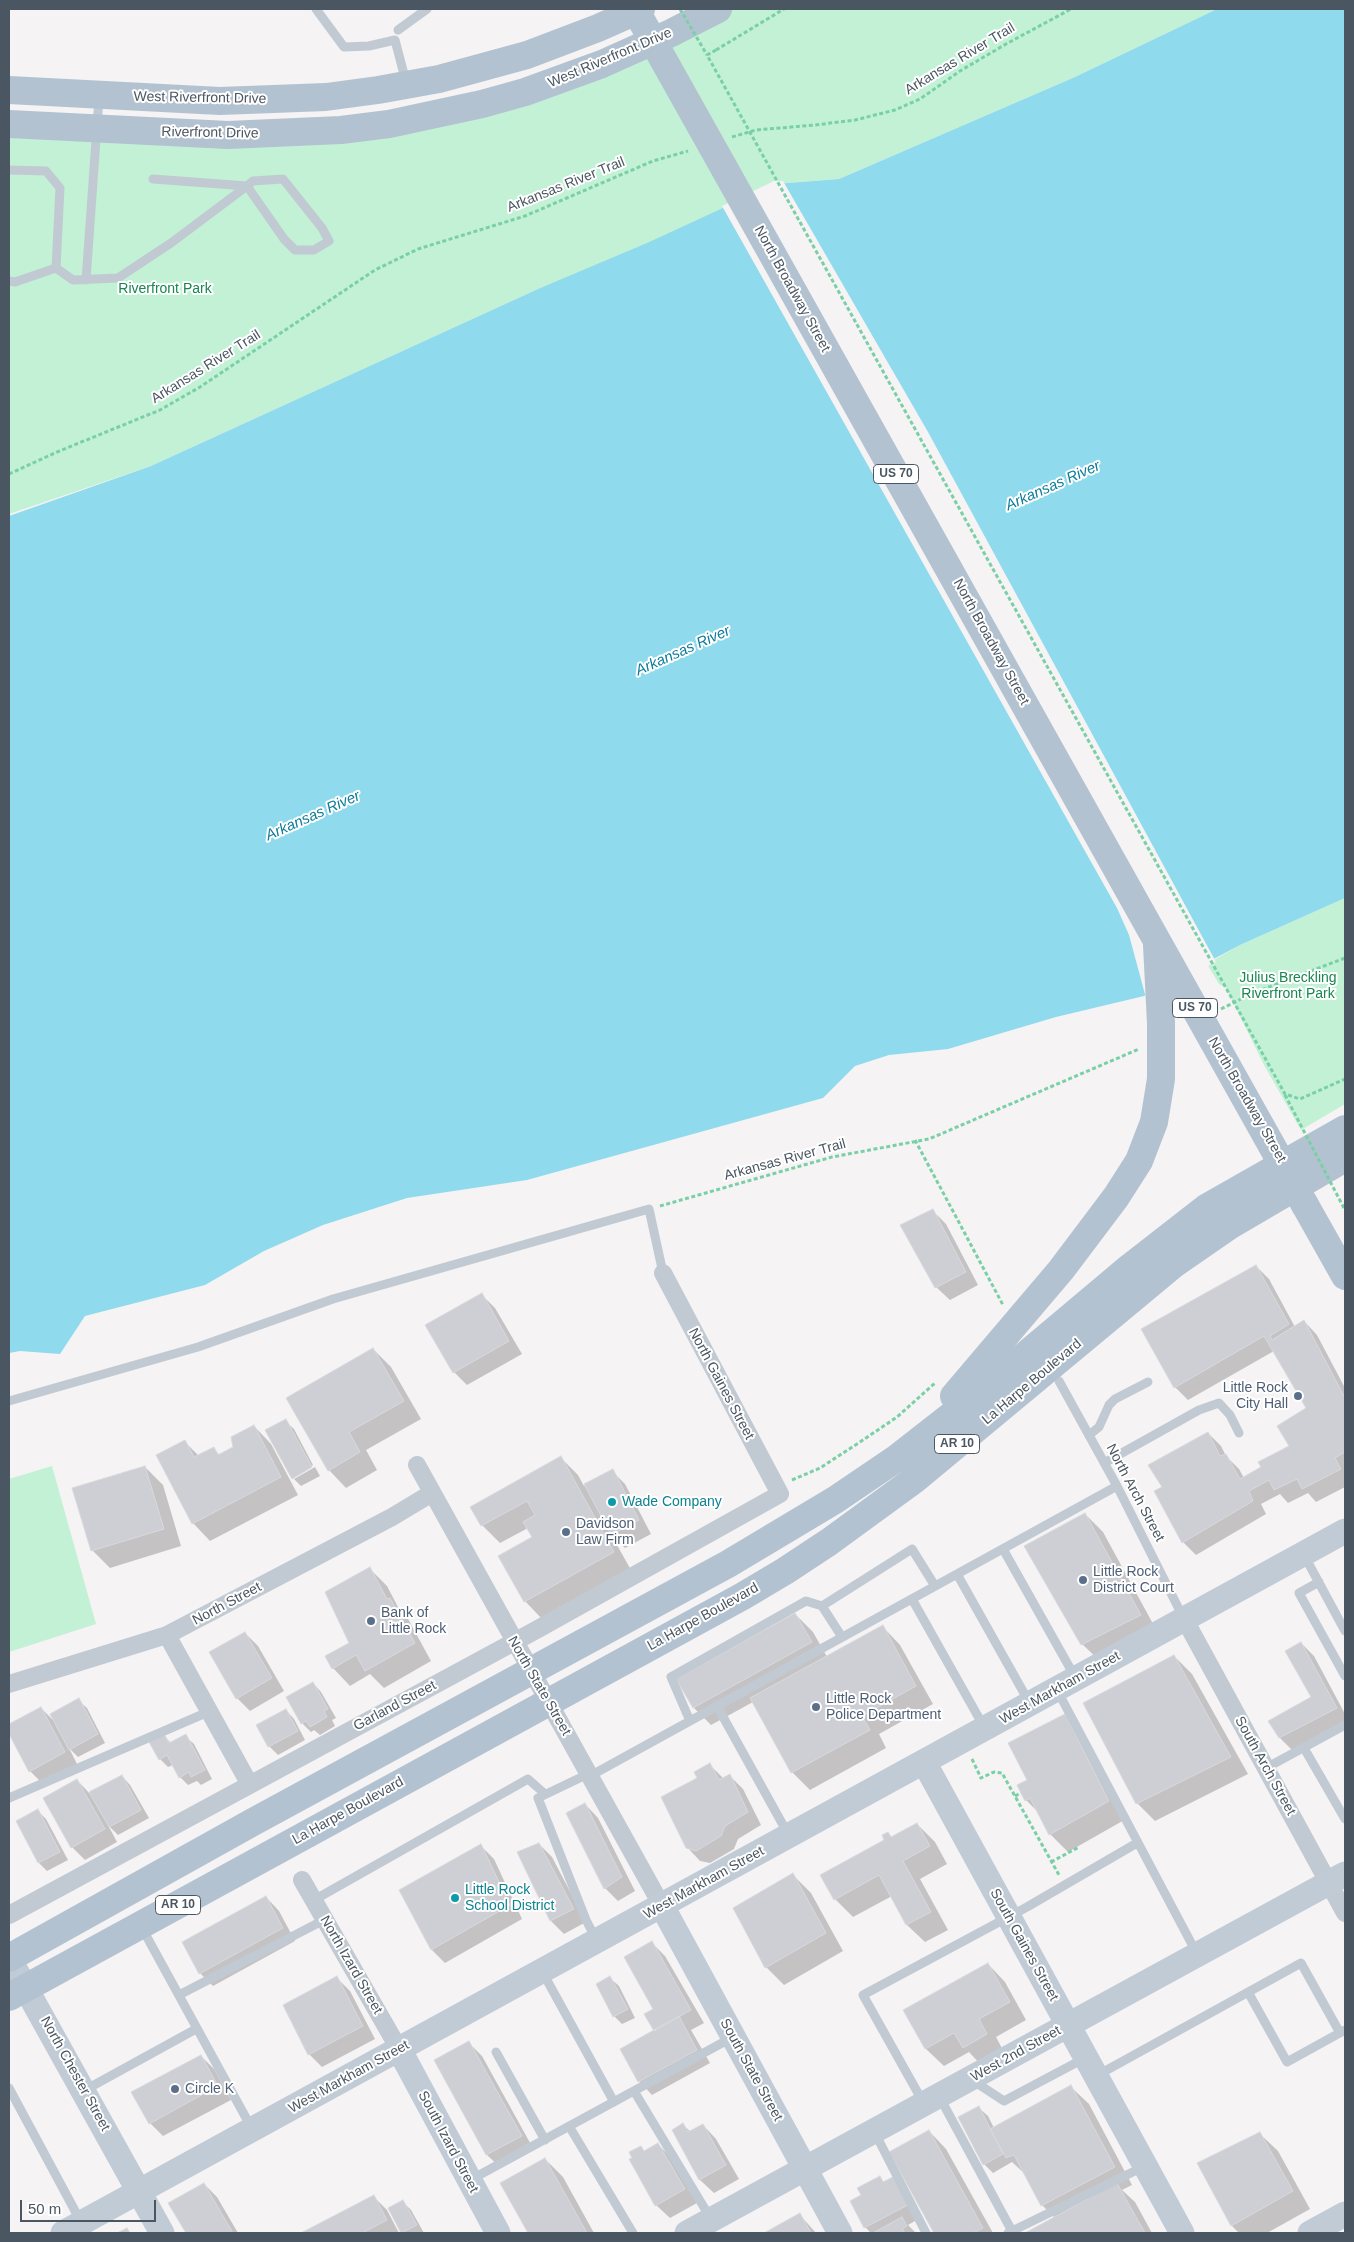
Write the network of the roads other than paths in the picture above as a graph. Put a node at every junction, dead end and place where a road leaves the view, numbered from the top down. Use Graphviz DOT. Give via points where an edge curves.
graph roads {
  1 [pos="316,9"];
  2 [pos="427,9"];
  3 [pos="635,9"];
  4 [pos="641,9"];
  5 [pos="718,9"];
  6 [pos="398,30"];
  7 [pos="398,86"];
  8 [pos="9,90"];
  9 [pos="99,95"];
  10 [pos="411,120"];
  11 [pos="9,124"];
  12 [pos="96,129"];
  13 [pos="9,170"];
  14 [pos="153,179"];
  15 [pos="247,186"];
  16 [pos="56,268"];
  17 [pos="86,280"];
  18 [pos="9,281"];
  19 [pos="1157,939"];
  20 [pos="1345,1129"];
  21 [pos="1345,1158"];
  22 [pos="663,1273"];
  23 [pos="1345,1276"];
  24 [pos="1059,1381"];
  25 [pos="1148,1382"];
  26 [pos="9,1401"];
  27 [pos="1239,1433"];
  28 [pos="1089,1435"];
  29 [pos="1104,1463"];
  30 [pos="417,1465"];
  31 [pos="1117,1486"];
  32 [pos="778,1491"];
  33 [pos="432,1493"];
  34 [pos="1345,1532"];
  35 [pos="1003,1549"];
  36 [pos="1304,1555"];
  37 [pos="728,1564"];
  38 [pos="956,1574"];
  39 [pos="1319,1582"];
  40 [pos="935,1586"];
  41 [pos="912,1599"];
  42 [pos="822,1606"];
  43 [pos="1184,1620"];
  44 [pos="1345,1631"];
  45 [pos="167,1636"];
  46 [pos="842,1637"];
  47 [pos="514,1642"];
  48 [pos="531,1672"];
  49 [pos="1345,1676"];
  50 [pos="9,1684"];
  51 [pos="1066,1685"];
  52 [pos="549,1702"];
  53 [pos="1030,1704"];
  54 [pos="717,1706"];
  55 [pos="208,1712"];
  56 [pos="690,1721"];
  57 [pos="1345,1724"];
  58 [pos="985,1729"];
  59 [pos="1304,1748"];
  60 [pos="924,1762"];
  61 [pos="1266,1768"];
  62 [pos="589,1775"];
  63 [pos="250,1785"];
  64 [pos="545,1794"];
  65 [pos="9,1798"];
  66 [pos="1345,1819"];
  67 [pos="789,1836"];
  68 [pos="1137,1843"];
  69 [pos="1337,1879"];
  70 [pos="302,1880"];
  71 [pos="314,1900"];
  72 [pos="662,1906"];
  73 [pos="1345,1912"];
  74 [pos="9,1915"];
  75 [pos="1009,1916"];
  76 [pos="324,1920"];
  77 [pos="141,1926"];
  78 [pos="597,1941"];
  79 [pos="1198,1954"];
  80 [pos="9,1958"];
  81 [pos="542,1972"];
  82 [pos="18,1992"];
  83 [pos="1248,1992"];
  84 [pos="178,1994"];
  85 [pos="1068,2025"];
  86 [pos="196,2029"];
  87 [pos="1342,2031"];
  88 [pos="733,2037"];
  89 [pos="399,2050"];
  90 [pos="496,2052"];
  91 [pos="1091,2067"];
  92 [pos="970,2079"];
  93 [pos="9,2088"];
  94 [pos="84,2091"];
  95 [pos="634,2091"];
  96 [pos="931,2100"];
  97 [pos="614,2102"];
  98 [pos="569,2126"];
  99 [pos="252,2130"];
  100 [pos="874,2131"];
  101 [pos="545,2140"];
  102 [pos="1145,2166"];
  103 [pos="805,2169"];
  104 [pos="468,2180"];
  105 [pos="140,2192"];
  106 [pos="1344,2217"];
  107 [pos="712,2220"];
  108 [pos="71,2230"];
  109 [pos="1011,2232"];
  110 [pos="162,2233"];
  111 [pos="498,2233"];
  112 [pos="634,2233"];
  113 [pos="687,2233"];
  114 [pos="840,2233"];
  115 [pos="926,2233"];
  116 [pos="1182,2233"];
  117 [pos="1310,2233"];
  1 -- 7 [label="lane" via="344,47 395,40"];
  2 -- 6 [label="lane"];
  3 -- 19 [label="main road, North Broadway Street / US 70, bridge"];
  4 -- 7 [label="main road" via="527,55 481,69"];
  5 -- 10 [label="main road, West Riverfront Drive" via="576,74 499,99"];
  7 -- 9 [label="main road, West Riverfront Drive" via="326,97 269,100"];
  8 -- 9 [label="main road, West Riverfront Drive"];
  9 -- 12 [label="lane"];
  10 -- 12 [label="main road, Riverfront Drive" via="286,134 188,134"];
  11 -- 12 [label="main road, Riverfront Drive"];
  12 -- 17 [label="lane"];
  13 -- 16 [label="lane" via="46,172 60,188"];
  14 -- 15 [label="lane"];
  15 -- 15 [label="lane" via="253,181 283,180 329,241 314,250 295,250"];
  15 -- 17 [label="lane" via="118,278"];
  16 -- 17 [label="lane" via="73,280"];
  16 -- 18 [label="lane" via="15,282"];
  19 -- 23 [label="main road, North Broadway Street / US 70, bridge"];
  19 -- 37 [label="main road, bridge" via="1162,1023 1161,1079 1154,1122 1139,1161 1116,1197 1061,1270 946,1388 933,1414 820,1493"];
  20 -- 37 [label="main road, La Harpe Boulevard / AR 10" via="1206,1208 897,1458 835,1500"];
  21 -- 52 [label="main road, La Harpe Boulevard / AR 10" via="1229,1226 1174,1264 914,1480 829,1542 743,1596"];
  22 -- 26 [label="lane" via="649,1209 333,1299 198,1347"];
  22 -- 32 [label="street, North Gaines Street"];
  24 -- 28 [label="lane, North Arch Street"];
  25 -- 28 [label="lane" via="1115,1399 1099,1427"];
  27 -- 29 [label="lane" via="1230,1415 1219,1404 1199,1410"];
  28 -- 29 [label="lane, North Arch Street"];
  29 -- 31 [label="lane, North Arch Street"];
  30 -- 33 [label="street, North State Street"];
  31 -- 35 [label="lane"];
  31 -- 43 [label="lane, North Arch Street"];
  32 -- 47 [label="street, Garland Street"];
  33 -- 45 [label="street, North Street"];
  33 -- 47 [label="street, North State Street"];
  34 -- 36 [label="street, West Markham Street"];
  35 -- 38 [label="lane"];
  35 -- 51 [label="lane"];
  36 -- 39 [label="lane"];
  36 -- 43 [label="street, West Markham Street"];
  37 -- 48 [label="main road, La Harpe Boulevard / AR 10"];
  38 -- 40 [label="lane"];
  38 -- 53 [label="lane"];
  39 -- 44 [label="lane"];
  39 -- 49 [label="lane" via="1299,1593"];
  40 -- 41 [label="lane"];
  40 -- 42 [label="lane" via="912,1549"];
  41 -- 46 [label="lane"];
  41 -- 58 [label="lane"];
  42 -- 46 [label="lane"];
  42 -- 56 [label="lane" via="806,1601 671,1677"];
  43 -- 51 [label="street, West Markham Street"];
  43 -- 61 [label="street, South Arch Street"];
  45 -- 50 [label="street, North Street"];
  45 -- 55 [label="street"];
  46 -- 54 [label="lane"];
  47 -- 48 [label="street, North State Street"];
  47 -- 63 [label="street, Garland Street"];
  48 -- 52 [label="street, North State Street"];
  48 -- 80 [label="main road, La Harpe Boulevard / AR 10"];
  51 -- 53 [label="street, West Markham Street"];
  51 -- 68 [label="lane"];
  52 -- 62 [label="street, North State Street"];
  52 -- 77 [label="main road, La Harpe Boulevard / AR 10"];
  53 -- 58 [label="street, West Markham Street"];
  54 -- 56 [label="lane"];
  54 -- 67 [label="lane"];
  55 -- 63 [label="street"];
  55 -- 65 [label="lane"];
  56 -- 62 [label="lane"];
  57 -- 59 [label="lane"];
  58 -- 60 [label="street, West Markham Street"];
  59 -- 61 [label="lane"];
  59 -- 66 [label="lane"];
  60 -- 67 [label="street, West Markham Street"];
  60 -- 75 [label="street, South Gaines Street"];
  61 -- 69 [label="street, South Arch Street"];
  62 -- 64 [label="lane"];
  62 -- 72 [label="street, North State Street"];
  63 -- 74 [label="street, Garland Street"];
  64 -- 71 [label="lane" via="528,1779"];
  64 -- 78 [label="lane" via="538,1798 544,1816"];
  67 -- 72 [label="street, West Markham Street"];
  68 -- 75 [label="lane"];
  68 -- 79 [label="lane"];
  69 -- 73 [label="street, South Arch Street"];
  69 -- 79 [label="street, West 2nd Street"];
  70 -- 71 [label="street, North Izard Street"];
  71 -- 76 [label="street, North Izard Street"];
  72 -- 78 [label="street, West Markham Street"];
  72 -- 88 [label="street, South State Street"];
  75 -- 85 [label="street, South Gaines Street"];
  75 -- 96 [label="lane" via="863,1995"];
  76 -- 84 [label="lane"];
  76 -- 89 [label="street, North Izard Street"];
  77 -- 82 [label="main road, La Harpe Boulevard / AR 10"];
  77 -- 84 [label="lane"];
  78 -- 81 [label="street, West Markham Street"];
  79 -- 85 [label="street, West 2nd Street"];
  80 -- 82 [label="street, North Chester Street"];
  81 -- 89 [label="street, West Markham Street"];
  81 -- 97 [label="lane"];
  82 -- 94 [label="street, North Chester Street"];
  83 -- 87 [label="lane" via="1301,1963"];
  83 -- 87 [label="lane" via="1287,2062"];
  83 -- 91 [label="lane"];
  84 -- 86 [label="lane"];
  85 -- 91 [label="street, South Gaines Street"];
  85 -- 92 [label="street, West 2nd Street"];
  86 -- 94 [label="lane"];
  86 -- 99 [label="lane"];
  88 -- 95 [label="lane"];
  88 -- 103 [label="street, South State Street"];
  89 -- 99 [label="street, West Markham Street"];
  89 -- 104 [label="street, South Izard Street"];
  90 -- 101 [label="lane"];
  91 -- 92 [label="lane" via="1004,2101"];
  91 -- 102 [label="street, South Gaines Street"];
  92 -- 96 [label="street, West 2nd Street"];
  93 -- 108 [label="lane"];
  94 -- 105 [label="street, North Chester Street"];
  95 -- 97 [label="lane"];
  95 -- 107 [label="lane"];
  96 -- 100 [label="street, West 2nd Street"];
  96 -- 109 [label="lane"];
  97 -- 98 [label="lane"];
  98 -- 101 [label="lane"];
  98 -- 112 [label="lane"];
  99 -- 105 [label="street, West Markham Street"];
  100 -- 103 [label="street, West 2nd Street"];
  100 -- 115 [label="lane"];
  101 -- 104 [label="lane"];
  102 -- 109 [label="lane"];
  102 -- 116 [label="street, South Gaines Street"];
  103 -- 107 [label="street, West 2nd Street"];
  103 -- 114 [label="street, South State Street"];
  104 -- 111 [label="street, South Izard Street"];
  105 -- 108 [label="street, West Markham Street"];
  105 -- 110 [label="street, North Chester Street"];
  106 -- 117 [label="street"];
  107 -- 113 [label="street, West 2nd Street"];
}
